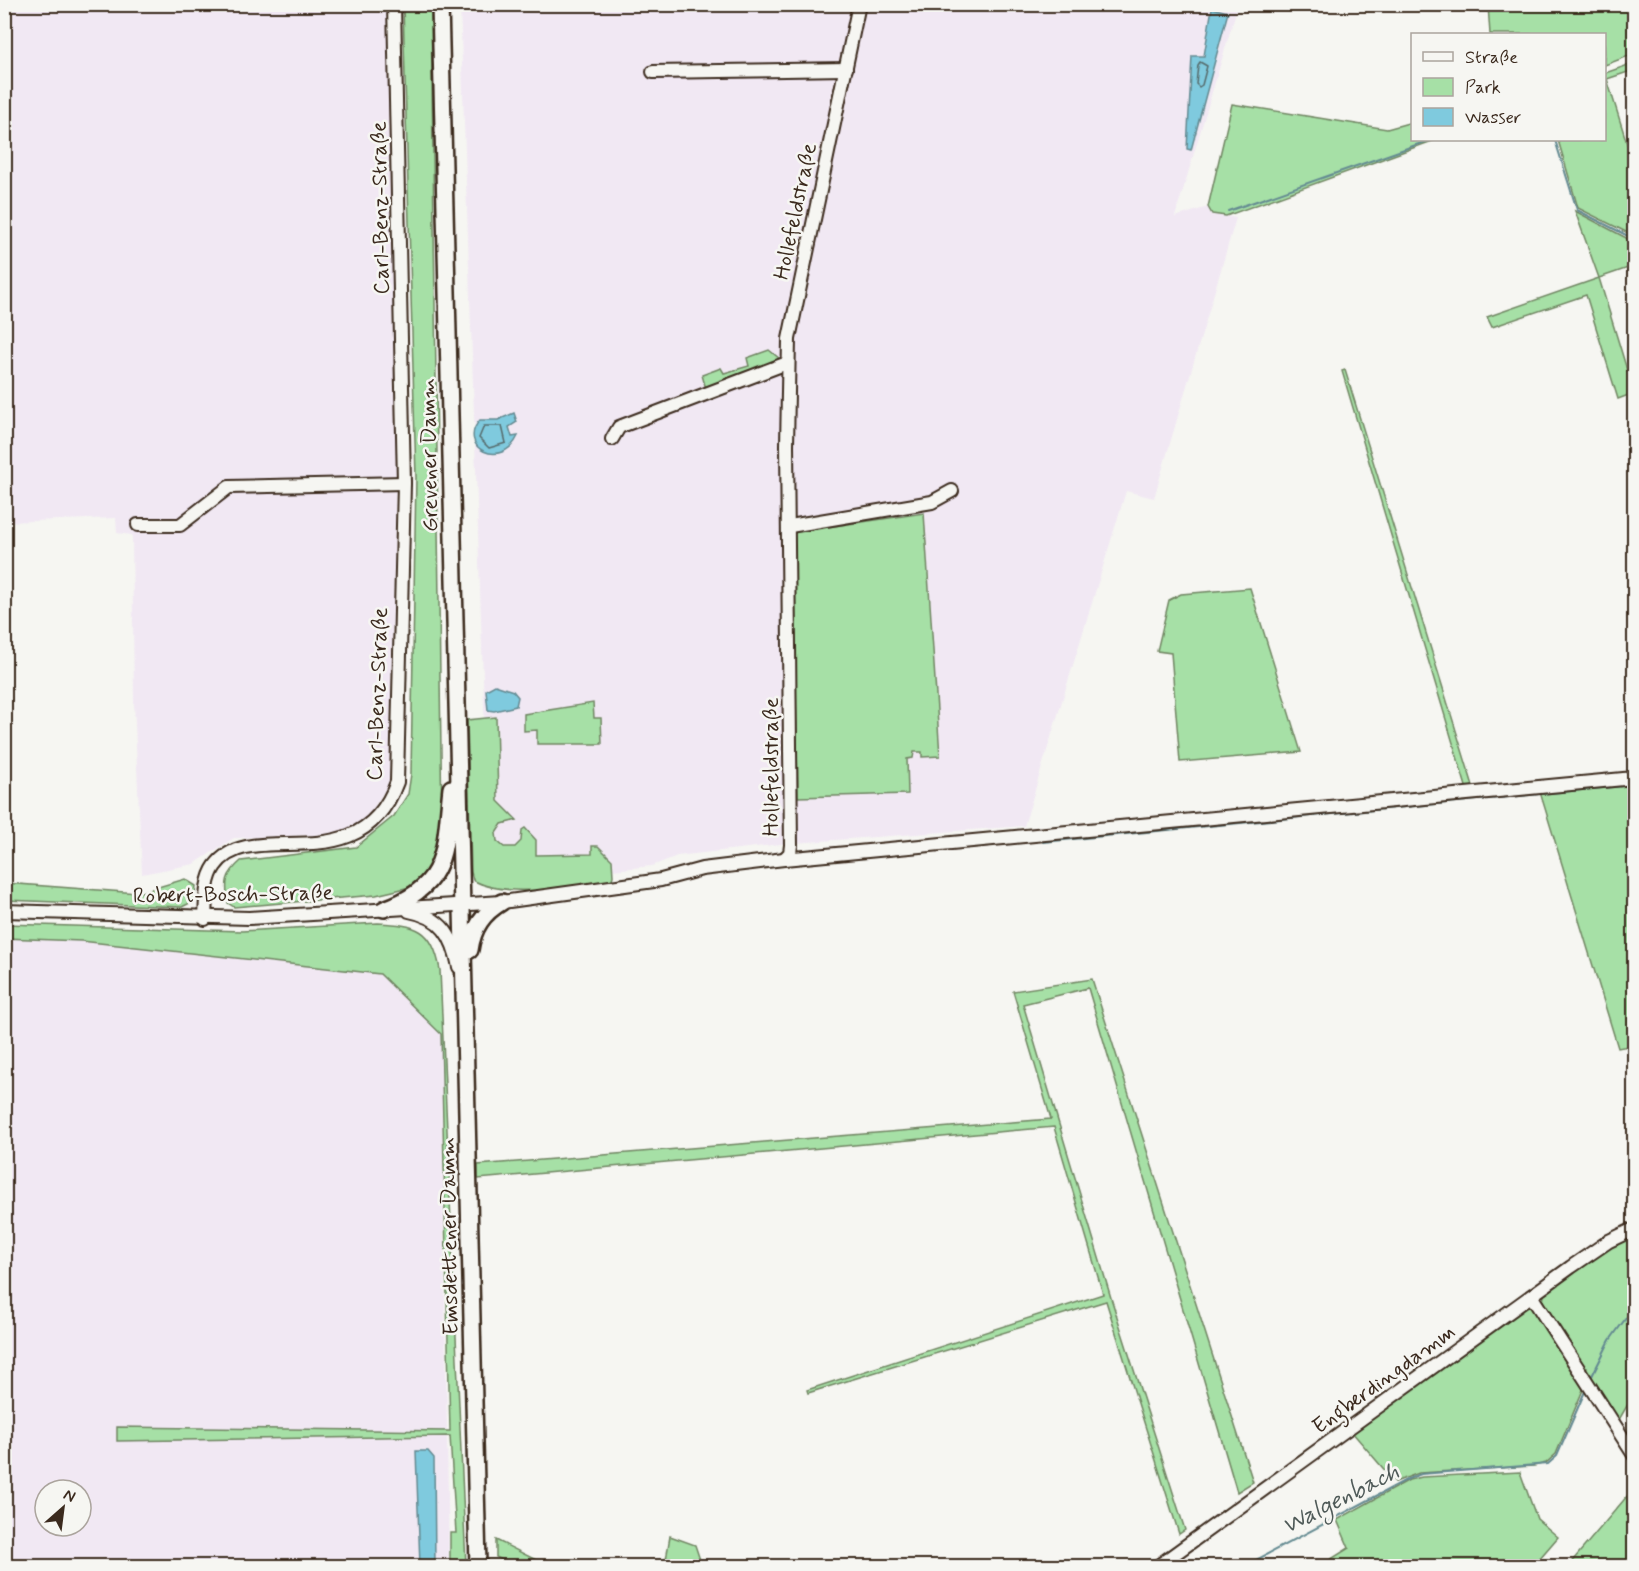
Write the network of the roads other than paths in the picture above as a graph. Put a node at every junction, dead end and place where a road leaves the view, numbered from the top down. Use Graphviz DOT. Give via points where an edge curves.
graph roads {
  1 [pos="394,4"];
  2 [pos="440,4"];
  3 [pos="859,4"];
  4 [pos="846,69"];
  5 [pos="652,72"];
  6 [pos="787,363"];
  7 [pos="612,439"];
  8 [pos="404,483"];
  9 [pos="952,491"];
  10 [pos="138,525"];
  11 [pos="790,525"];
  12 [pos="457,728"];
  13 [pos="1635,778"];
  14 [pos="784,860"];
  15 [pos="502,902"];
  16 [pos="462,904"];
  17 [pos="384,909"];
  18 [pos="4,911"];
  19 [pos="205,919"];
  20 [pos="465,998"];
  21 [pos="1635,1229"];
  22 [pos="1532,1297"];
  23 [pos="1635,1455"];
  24 [pos="478,1566"];
  25 [pos="1158,1566"];
  1 -- 8 [label="street, Carl-Benz-Straße"];
  2 -- 12 [label="main road, Grevener Damm"];
  3 -- 4 [label="street, Hollefeldstraße"];
  4 -- 5 [label="street"];
  4 -- 6 [label="street, Hollefeldstraße" via="812,221"];
  6 -- 7 [label="street" via="619,427"];
  6 -- 11 [label="street, Hollefeldstraße"];
  8 -- 10 [label="street" via="229,487 180,525"];
  8 -- 19 [label="street, Carl-Benz-Straße" via="397,782 391,796 374,821 344,838 248,848 225,856 209,877"];
  9 -- 11 [label="street" via="932,502"];
  11 -- 14 [label="street, Hollefeldstraße" via="791,845"];
  12 -- 16 [label="main road, Grevener Damm"];
  12 -- 17 [label="main road" via="441,860 415,896"];
  13 -- 14 [label="street"];
  14 -- 15 [label="street, Hollefeldstraße" via="702,869 661,880"];
  15 -- 16 [label="street, Hollefeldstraße"];
  15 -- 20 [label="main road" via="489,910 472,936"];
  16 -- 17 [label="street, Robert-Bosch-Straße"];
  16 -- 20 [label="main road, Emsdettener Damm"];
  17 -- 19 [label="street, Robert-Bosch-Straße"];
  17 -- 20 [label="street" via="423,914 441,924 455,947"];
  18 -- 19 [label="street, Robert-Bosch-Straße"];
  20 -- 24 [label="main road, Emsdettener Damm"];
  21 -- 22 [label="street, Engberdingdamm" via="1610,1241"];
  22 -- 23 [label="street"];
  22 -- 25 [label="street, Engberdingdamm"];
}
